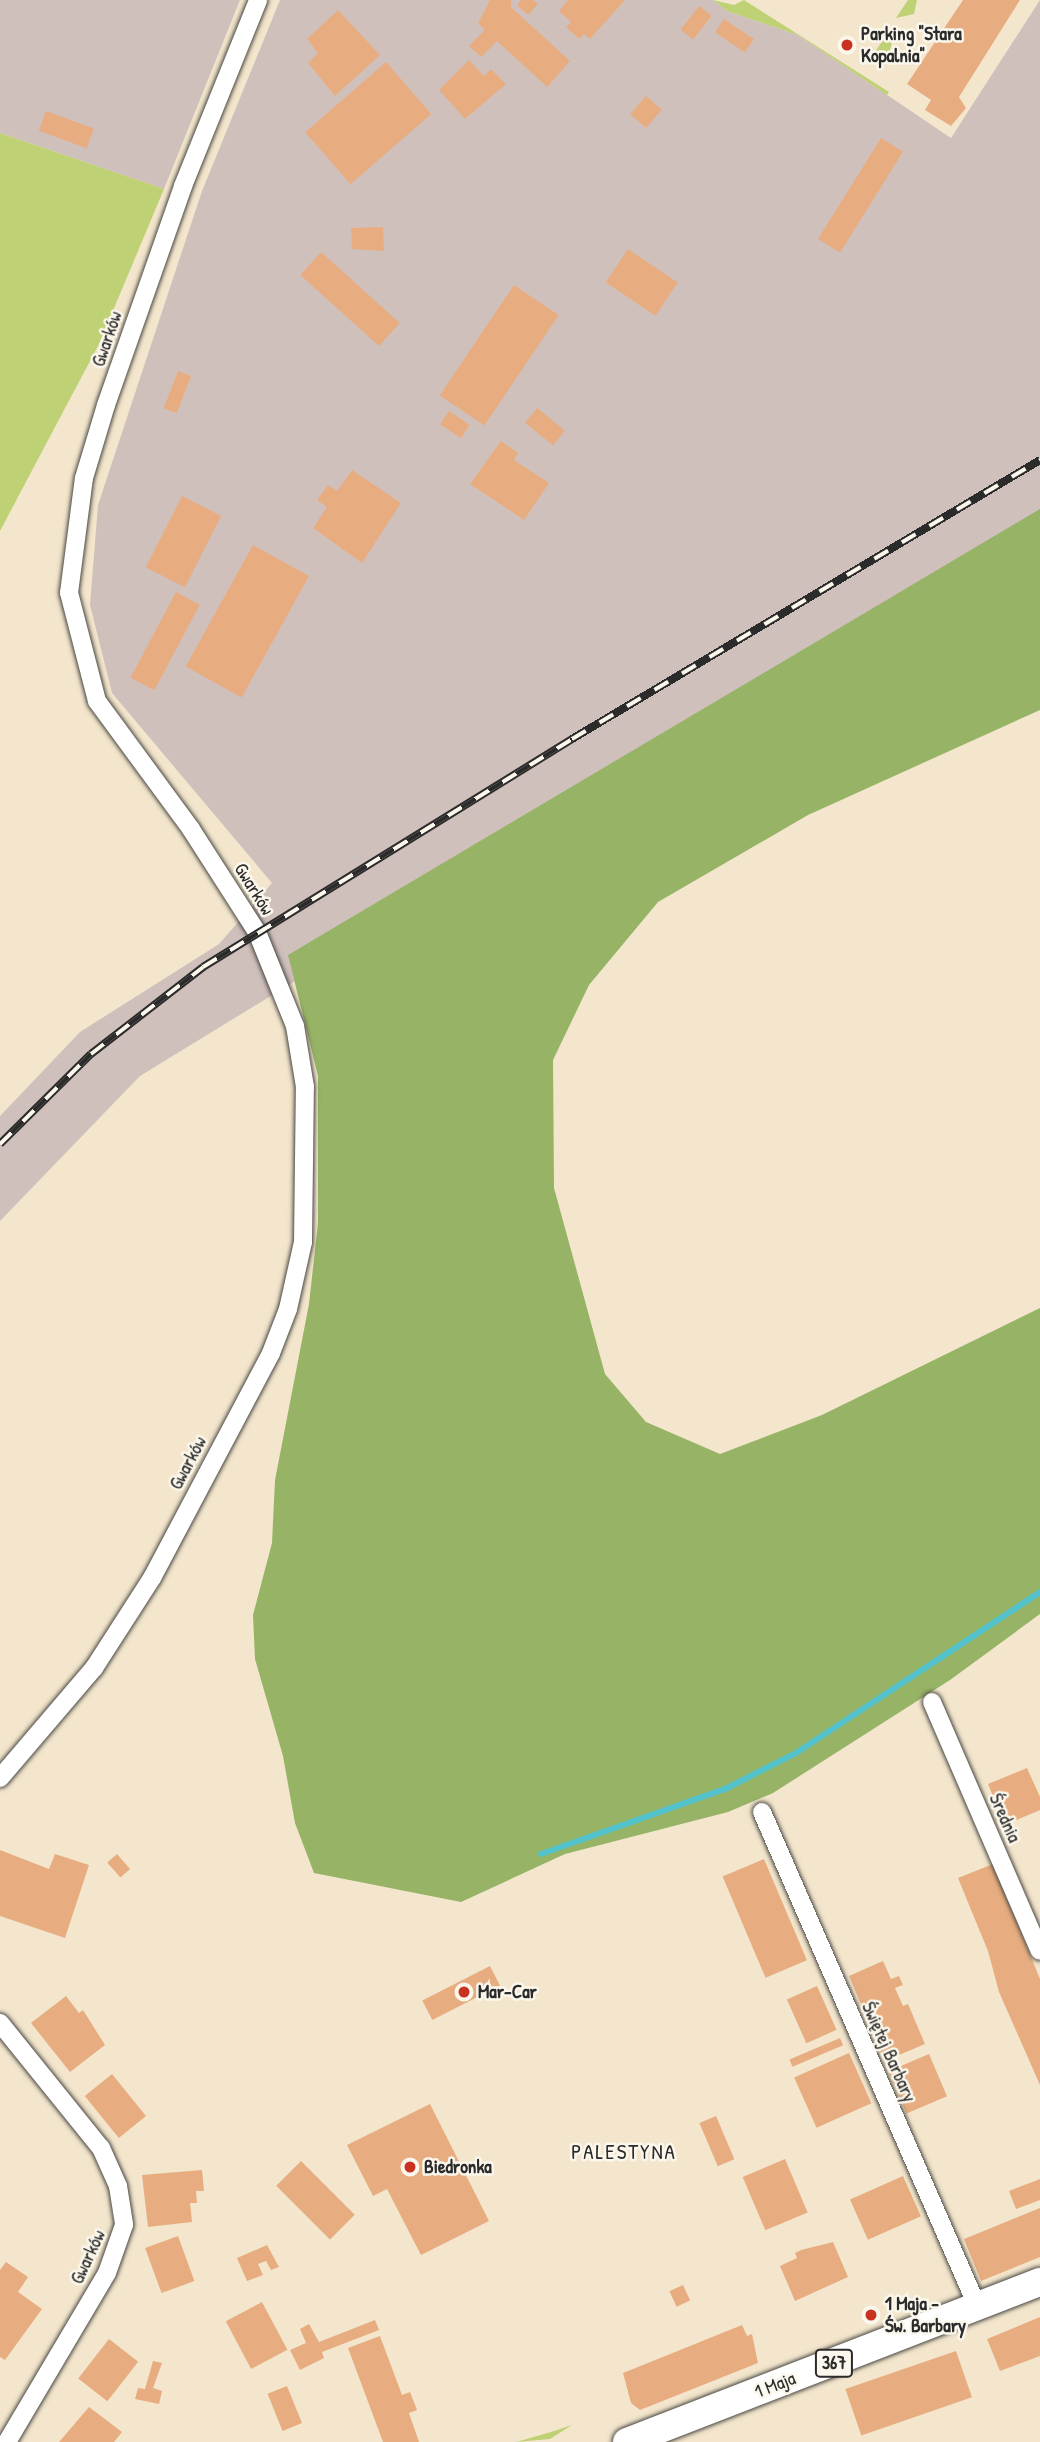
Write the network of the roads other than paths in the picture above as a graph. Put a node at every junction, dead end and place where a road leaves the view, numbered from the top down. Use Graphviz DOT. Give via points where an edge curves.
graph roads {
  1 [pos="258,0"];
  2 [pos="932,1702"];
  3 [pos="0,1778"];
  4 [pos="762,1812"];
  5 [pos="1040,1951"];
  6 [pos="0,2023"];
  7 [pos="1040,2282"];
  8 [pos="978,2308"];
  9 [pos="8,2442"];
  10 [pos="627,2442"];
  1 -- 3 [label="street, Gwarków" via="183,186 106,405 84,478 69,593 97,701 191,829 257,932 295,1026 305,1087 303,1242 288,1309 271,1353 152,1578 94,1668"];
  2 -- 5 [label="street, Średnia"];
  4 -- 8 [label="street, Świętej Barbary"];
  6 -- 9 [label="street, Gwarków" via="101,2148 118,2186 124,2225 107,2273"];
  7 -- 8 [label="main road, 1 Maja / 367"];
  8 -- 10 [label="main road, 1 Maja / 367"];
}
